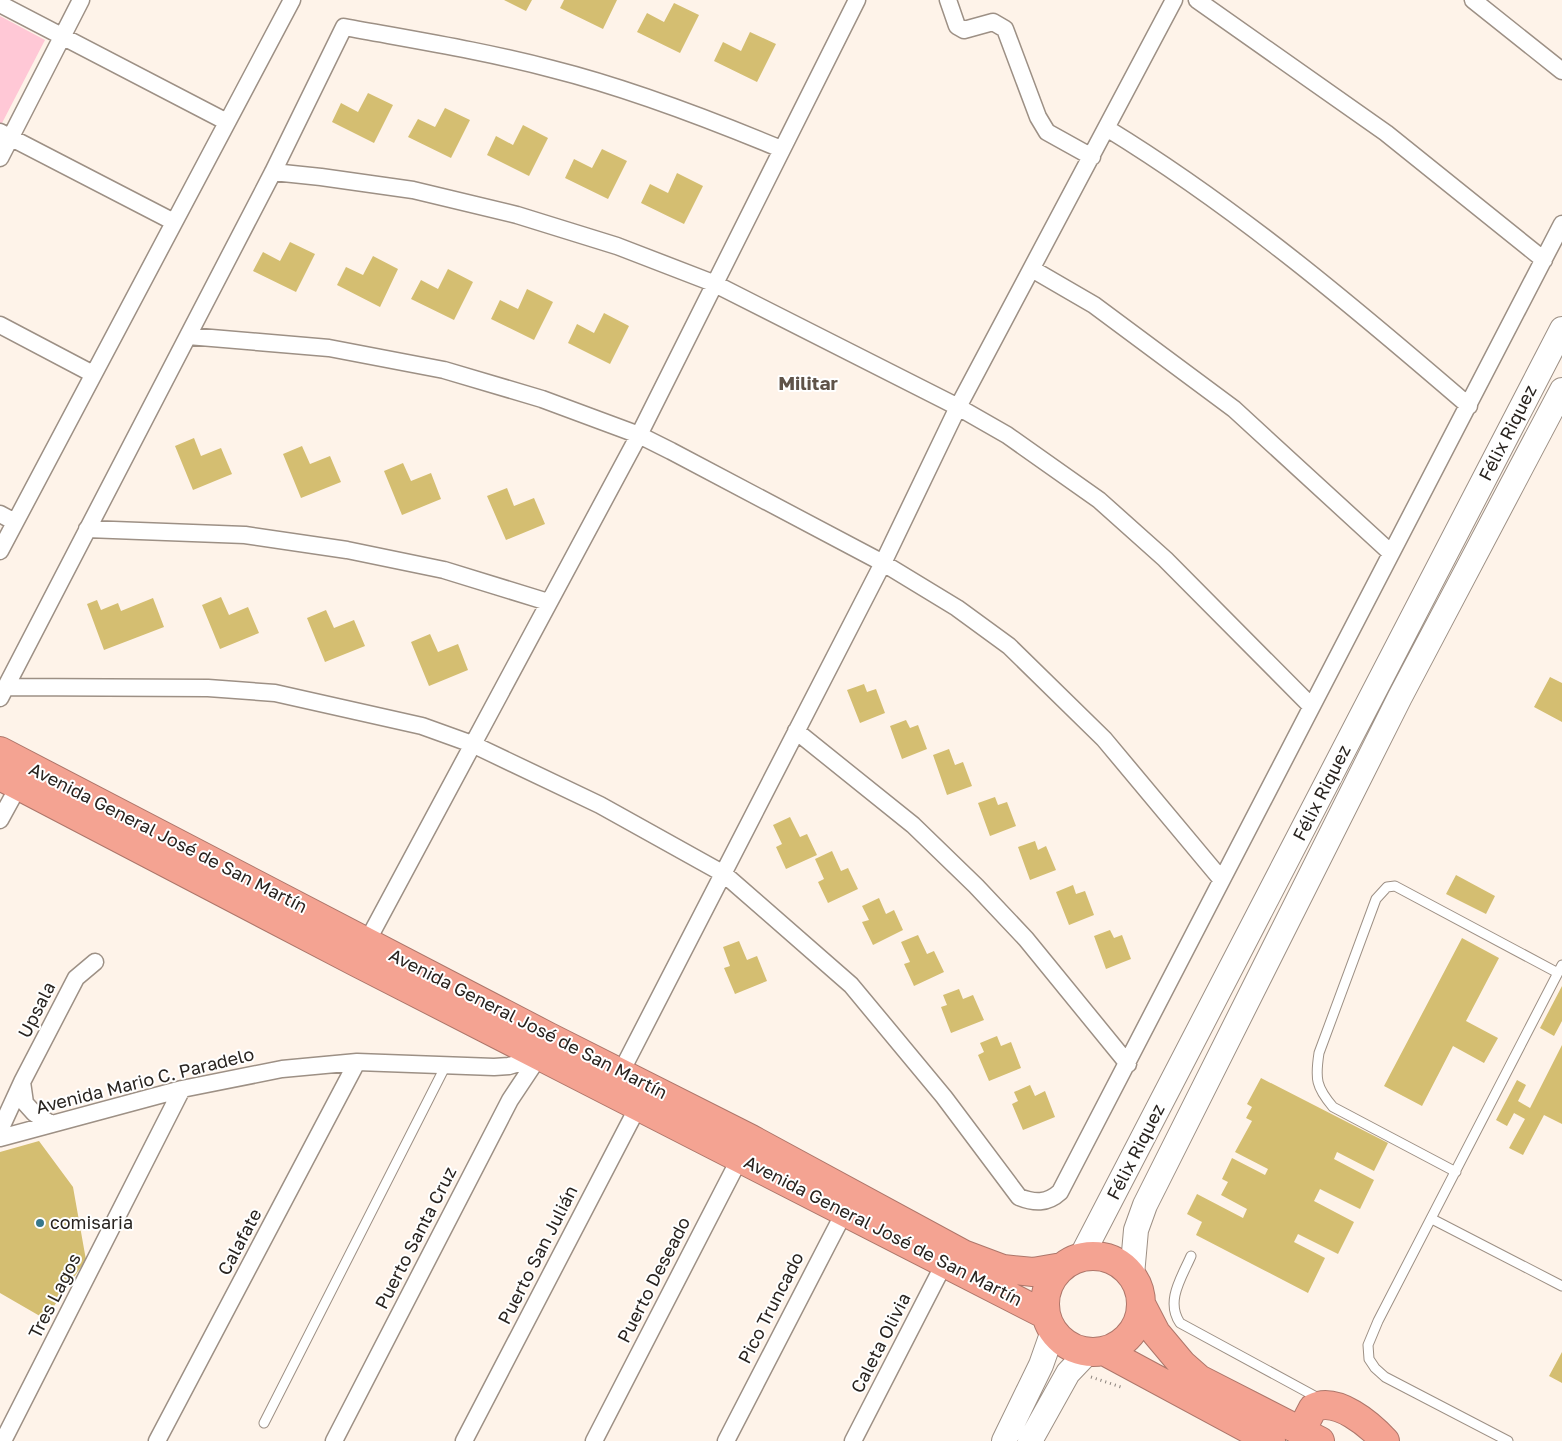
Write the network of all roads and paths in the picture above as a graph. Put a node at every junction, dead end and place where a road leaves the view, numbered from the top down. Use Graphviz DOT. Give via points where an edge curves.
graph roads {
  1 [pos="81,0"];
  2 [pos="292,0"];
  3 [pos="858,0"];
  4 [pos="948,0"];
  5 [pos="1174,0"];
  6 [pos="1197,0"];
  7 [pos="1473,0"];
  8 [pos="0,4"];
  9 [pos="62,37"];
  10 [pos="1562,71"];
  11 [pos="227,122"];
  12 [pos="1108,129"];
  13 [pos="5,135"];
  14 [pos="781,149"];
  15 [pos="1092,157"];
  16 [pos="0,158"];
  17 [pos="273,172"];
  18 [pos="174,222"];
  19 [pos="1562,224"];
  20 [pos="1544,260"];
  21 [pos="1032,269"];
  22 [pos="714,283"];
  23 [pos="0,325"];
  24 [pos="1562,329"];
  25 [pos="188,336"];
  26 [pos="93,374"];
  27 [pos="1562,390"];
  28 [pos="1469,406"];
  29 [pos="958,407"];
  30 [pos="639,435"];
  31 [pos="0,514"];
  32 [pos="15,522"];
  33 [pos="87,529"];
  34 [pos="0,551"];
  35 [pos="1392,553"];
  36 [pos="883,563"];
  37 [pos="548,602"];
  38 [pos="3,692"];
  39 [pos="1311,706"];
  40 [pos="796,732"];
  41 [pos="472,744"];
  42 [pos="0,751"];
  43 [pos="16,776"];
  44 [pos="0,820"];
  45 [pos="724,874"];
  46 [pos="1221,879"];
  47 [pos="361,952"];
  48 [pos="95,962"];
  49 [pos="1560,969"];
  50 [pos="544,1047"];
  51 [pos="358,1062"];
  52 [pos="1128,1064"];
  53 [pos="446,1065"];
  54 [pos="621,1072"];
  55 [pos="22,1082"];
  56 [pos="182,1089"];
  57 [pos="643,1096"];
  58 [pos="51,1124"];
  59 [pos="0,1130"];
  60 [pos="0,1138"];
  61 [pos="745,1149"];
  62 [pos="1456,1172"];
  63 [pos="849,1203"];
  64 [pos="1432,1219"];
  65 [pos="1191,1256"];
  66 [pos="1072,1262"];
  67 [pos="944,1264"];
  68 [pos="1132,1275"];
  69 [pos="1562,1286"];
  70 [pos="1141,1304"];
  71 [pos="1049,1323"];
  72 [pos="1096,1352"];
  73 [pos="1068,1373"];
  74 [pos="1122,1387"];
  75 [pos="1312,1420"];
  76 [pos="264,1423"];
  77 [pos="164,1439"];
  78 [pos="3,1441"];
  79 [pos="334,1441"];
  80 [pos="464,1441"];
  81 [pos="594,1441"];
  82 [pos="726,1441"];
  83 [pos="853,1441"];
  84 [pos="1004,1441"];
  85 [pos="1030,1441"];
  86 [pos="1271,1441"];
  87 [pos="1386,1441"];
  88 [pos="1508,1441"];
  1 -- 9 [label="street"];
  2 -- 11 [label="street"];
  3 -- 14 [label="street"];
  4 -- 15 [label="street" via="957,26 964,30 993,22 1005,29 1046,132"];
  5 -- 12 [label="street"];
  6 -- 20 [label="street" via="1386,133"];
  7 -- 10 [label="street"];
  8 -- 9 [label="street"];
  9 -- 11 [label="street"];
  9 -- 13 [label="street"];
  11 -- 18 [label="street"];
  12 -- 15 [label="street"];
  12 -- 28 [label="street" via="1159,160 1302,267"];
  13 -- 16 [label="street"];
  13 -- 18 [label="street"];
  14 -- 17 [label="street" via="716,122 554,69 344,27"];
  14 -- 22 [label="street"];
  15 -- 21 [label="street"];
  17 -- 22 [label="street" via="413,190 516,215 617,246"];
  17 -- 25 [label="street"];
  18 -- 26 [label="street"];
  19 -- 20 [label="street"];
  20 -- 28 [label="street"];
  21 -- 29 [label="street"];
  21 -- 35 [label="street" via="1094,305 1234,409"];
  22 -- 29 [label="street"];
  22 -- 30 [label="street"];
  23 -- 26 [label="street"];
  24 -- 66 [label="street, Félix Riquez"];
  25 -- 30 [label="street" via="329,348 444,370 542,399"];
  25 -- 33 [label="street"];
  26 -- 32 [label="street"];
  27 -- 68 [label="street, Félix Riquez" via="1400,697 1145,1205 1136,1230"];
  28 -- 35 [label="street"];
  29 -- 36 [label="street"];
  29 -- 39 [label="street" via="1028,449 1098,500 1165,559"];
  30 -- 36 [label="street"];
  30 -- 37 [label="street"];
  31 -- 32 [label="street"];
  32 -- 34 [label="street"];
  33 -- 37 [label="street" via="245,535 347,550 444,570"];
  33 -- 38 [label="street"];
  35 -- 39 [label="street"];
  36 -- 40 [label="street"];
  36 -- 46 [label="street" via="957,608 1009,646 1104,739"];
  37 -- 41 [label="street"];
  38 -- 41 [label="street" via="208,688 274,693 422,726"];
  39 -- 46 [label="street"];
  40 -- 45 [label="street"];
  40 -- 52 [label="street" via="913,825 976,886 1026,939"];
  41 -- 45 [label="street" via="600,805"];
  41 -- 47 [label="street"];
  42 -- 43 [label="highway, Avenida General José de San Martín"];
  43 -- 44 [label="street"];
  43 -- 47 [label="highway, Avenida General José de San Martín"];
  45 -- 52 [label="street" via="851,985 944,1097 1019,1197 1032,1202 1043,1201 1060,1192"];
  45 -- 54 [label="street"];
  46 -- 52 [label="street"];
  47 -- 50 [label="highway, Avenida General José de San Martín"];
  48 -- 55 [label="street, Upsala" via="76,978"];
  49 -- 62 [label="lane"];
  49 -- 62 [label="lane" via="1396,886 1387,887 1376,899 1319,1053 1316,1074 1320,1092 1333,1107"];
  50 -- 53 [label="street, Avenida Mario C. Paradelo" via="502,1067"];
  50 -- 54 [label="highway, Avenida General José de San Martín" via="588,1056"];
  50 -- 57 [label="highway, Avenida General José de San Martín"];
  50 -- 79 [label="street, Puerto Santa Cruz" via="510,1100"];
  51 -- 53 [label="street, Avenida Mario C. Paradelo"];
  51 -- 56 [label="street, Avenida Mario C. Paradelo" via="282,1070"];
  51 -- 77 [label="street, Calafate"];
  53 -- 76 [label="lane"];
  54 -- 57 [label="highway, Avenida General José de San Martín"];
  55 -- 58 [label="street" via="25,1103"];
  55 -- 59 [label="street, Upsala"];
  56 -- 58 [label="street, Avenida Mario C. Paradelo"];
  56 -- 78 [label="street, Tres Lagos"];
  57 -- 61 [label="highway, Avenida General José de San Martín"];
  57 -- 80 [label="street, Puerto San Julián"];
  58 -- 60 [label="street, Avenida Mario C. Paradelo"];
  61 -- 63 [label="highway, Avenida General José de San Martín"];
  61 -- 81 [label="street, Puerto Deseado"];
  62 -- 64 [label="lane"];
  63 -- 66 [label="highway, Avenida General José de San Martín" via="1004,1269 1033,1272"];
  63 -- 67 [label="highway, Avenida General José de San Martín"];
  63 -- 82 [label="street, Pico Truncado"];
  64 -- 69 [label="lane"];
  64 -- 88 [label="lane" via="1378,1321 1368,1345 1369,1359 1385,1377"];
  65 -- 75 [label="lane" via="1174,1301 1174,1314 1180,1323"];
  66 -- 68 [label="highway, Avenida General José de San Martín" via="1106,1258 1120,1264"];
  66 -- 71 [label="highway, Avenida General José de San Martín" via="1047,1288 1044,1301"];
  67 -- 71 [label="highway, Avenida General José de San Martín"];
  67 -- 83 [label="street, Caleta Olivia"];
  68 -- 70 [label="highway" via="1139,1289"];
  70 -- 72 [label="highway" via="1131,1334 1119,1345"];
  70 -- 75 [label="highway" via="1156,1333 1182,1364 1200,1379"];
  71 -- 72 [label="highway, Avenida General José de San Martín" via="1068,1345"];
  71 -- 84 [label="street" via="1042,1364"];
  72 -- 73 [label="street"];
  72 -- 86 [label="highway, Avenida General José de San Martín"];
  73 -- 74 [label="path"];
  73 -- 85 [label="street"];
  75 -- 87 [label="highway" via="1361,1420"];
}
